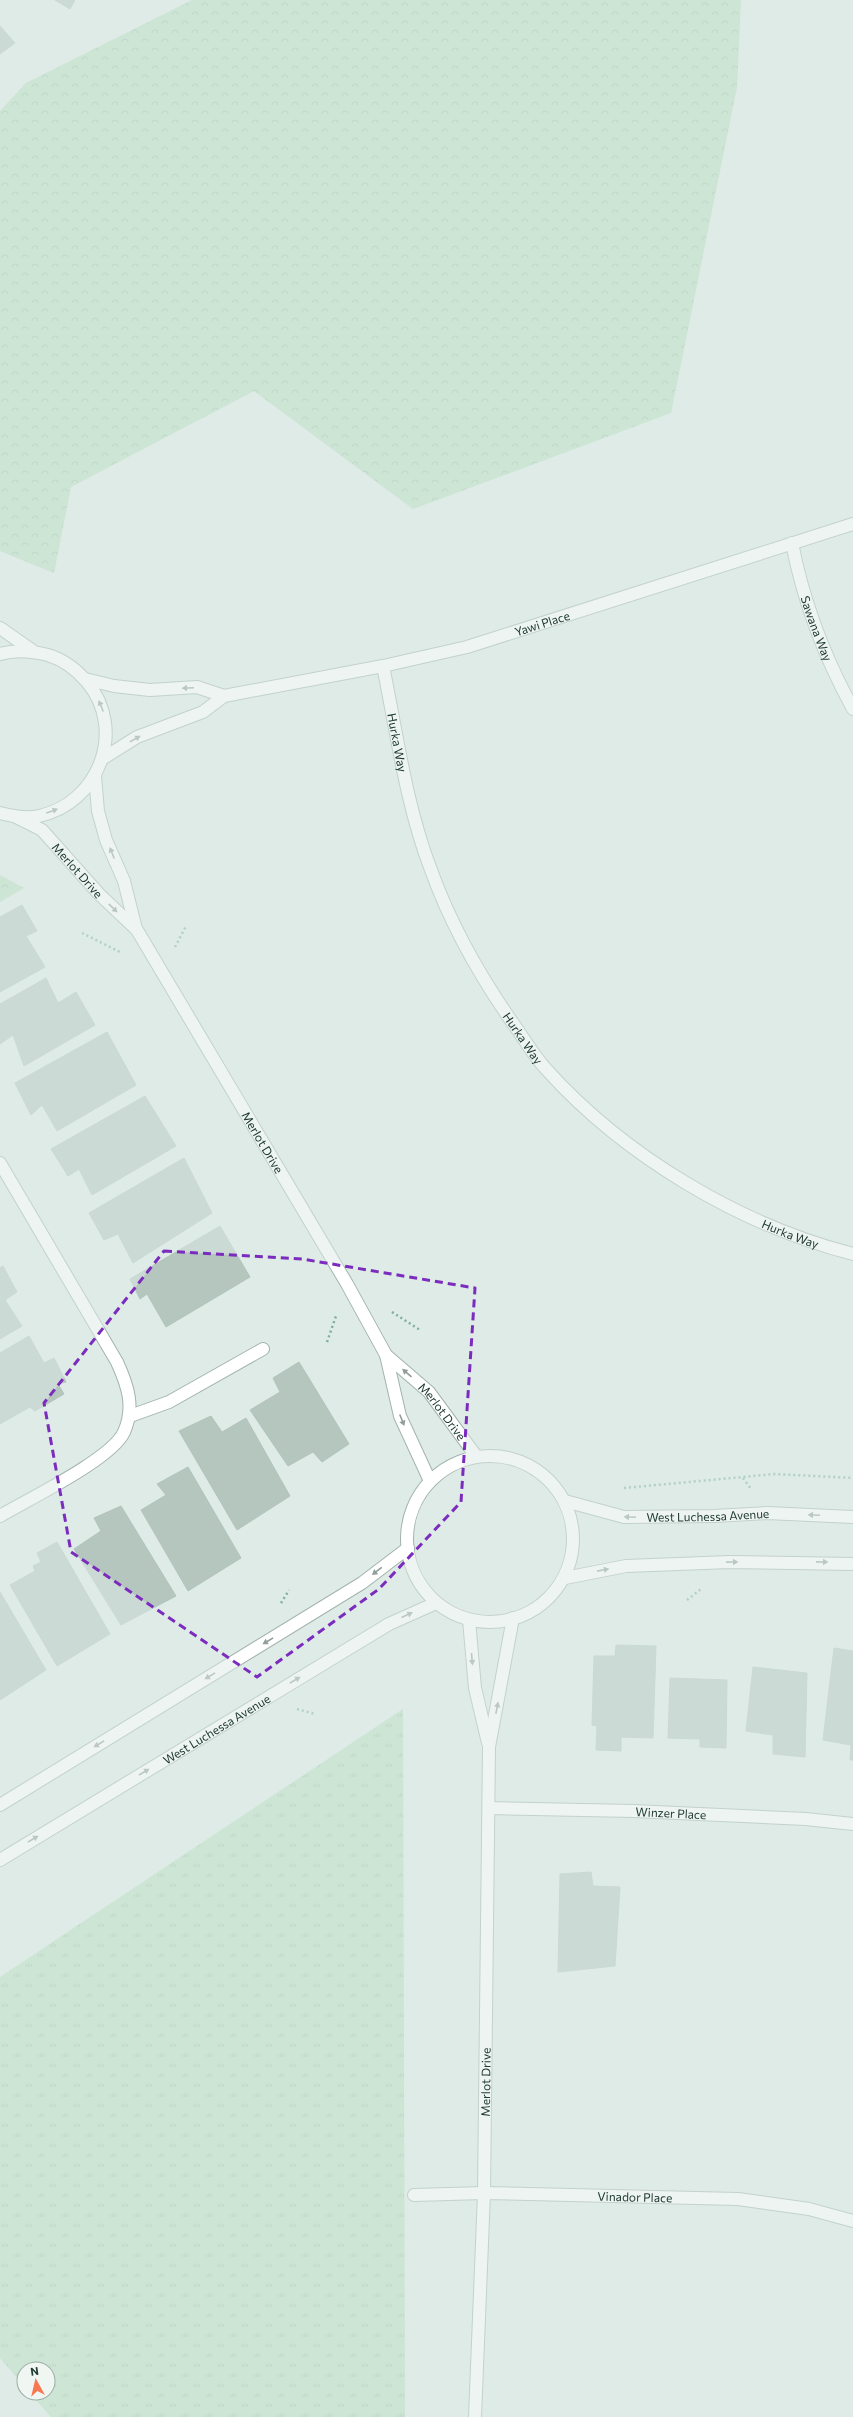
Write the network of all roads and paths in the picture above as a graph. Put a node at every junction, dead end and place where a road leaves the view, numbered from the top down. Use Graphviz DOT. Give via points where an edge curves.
graph roads {
  1 [pos="853,524"];
  2 [pos="792,543"];
  3 [pos="0,628"];
  4 [pos="33,651"];
  5 [pos="0,654"];
  6 [pos="383,666"];
  7 [pos="85,679"];
  8 [pos="224,696"];
  9 [pos="853,709"];
  10 [pos="102,759"];
  11 [pos="95,776"];
  12 [pos="0,813"];
  13 [pos="14,816"];
  14 [pos="136,930"];
  15 [pos="0,1163"];
  16 [pos="853,1254"];
  17 [pos="263,1349"];
  18 [pos="386,1355"];
  19 [pos="130,1416"];
  20 [pos="476,1456"];
  21 [pos="853,1478"];
  22 [pos="430,1481"];
  23 [pos="624,1488"];
  24 [pos="565,1501"];
  25 [pos="0,1516"];
  26 [pos="853,1517"];
  27 [pos="408,1548"];
  28 [pos="853,1564"];
  29 [pos="565,1578"];
  30 [pos="436,1603"];
  31 [pos="513,1618"];
  32 [pos="469,1620"];
  33 [pos="489,1747"];
  34 [pos="0,1804"];
  35 [pos="489,1808"];
  36 [pos="853,1824"];
  37 [pos="0,1860"];
  38 [pos="484,2194"];
  39 [pos="414,2195"];
  40 [pos="853,2221"];
  41 [pos="475,2417"];
  1 -- 2 [label="street, Yawi Place"];
  2 -- 6 [label="street, Yawi Place" via="534,627 467,647"];
  2 -- 9 [label="street, Sawana Way" via="798,575 821,639"];
  3 -- 4 [label="street, Merlot Drive"];
  4 -- 5 [label="street, Merlot Drive"];
  4 -- 7 [label="street, Merlot Drive" via="57,658 78,671"];
  6 -- 8 [label="street, Yawi Place"];
  6 -- 16 [label="street, Hurka Way" via="409,795 430,868 451,922 490,991 545,1068 598,1120 667,1171 755,1221"];
  8 -- 7 [label="street, one-way" via="197,687 150,690 114,686"];
  10 -- 7 [label="street, Merlot Drive, one-way" via="107,730 103,710"];
  10 -- 8 [label="street, one-way" via="137,737 203,712"];
  10 -- 11 [label="street, Merlot Drive"];
  13 -- 11 [label="street, Merlot Drive, one-way" via="39,816 65,807 86,789"];
  14 -- 11 [label="street, Merlot Drive, one-way" via="124,881 106,840 98,811"];
  12 -- 13 [label="street, Merlot Drive"];
  13 -- 14 [label="street, Merlot Drive, one-way" via="42,830 99,894"];
  14 -- 18 [label="street, Merlot Drive" via="347,1284"];
  15 -- 19 [label="street" via="117,1362 127,1382"];
  17 -- 19 [label="street" via="169,1402"];
  20 -- 18 [label="street, Merlot Drive, one-way" via="429,1392"];
  18 -- 22 [label="street, Merlot Drive, one-way" via="400,1416"];
  19 -- 25 [label="street" via="124,1434 105,1453"];
  20 -- 22 [label="street" via="452,1465"];
  20 -- 24 [label="street" via="503,1456 528,1464 550,1480"];
  21 -- 23 [label="path" via="775,1474"];
  22 -- 27 [label="street" via="414,1504 407,1532"];
  26 -- 24 [label="street, West Luchessa Avenue, one-way" via="767,1513 624,1517"];
  24 -- 29 [label="street" via="573,1526 573,1546"];
  27 -- 30 [label="street" via="410,1561 422,1587"];
  27 -- 34 [label="street, one-way" via="362,1583"];
  29 -- 28 [label="street, one-way" via="626,1566 730,1562"];
  29 -- 31 [label="street" via="549,1599 525,1615"];
  30 -- 32 [label="street"];
  37 -- 30 [label="street, West Luchessa Avenue, one-way" via="389,1624"];
  31 -- 32 [label="street" via="497,1622"];
  33 -- 31 [label="street, Merlot Drive, one-way"];
  32 -- 33 [label="street, Merlot Drive, one-way" via="475,1688"];
  33 -- 35 [label="street, Merlot Drive"];
  35 -- 36 [label="street, Winzer Place" via="634,1811 806,1819"];
  35 -- 38 [label="street, Merlot Drive"];
  38 -- 39 [label="street, Vinador Place"];
  38 -- 40 [label="street, Vinador Place" via="738,2199 810,2209"];
  38 -- 41 [label="street, Merlot Drive"];
}
